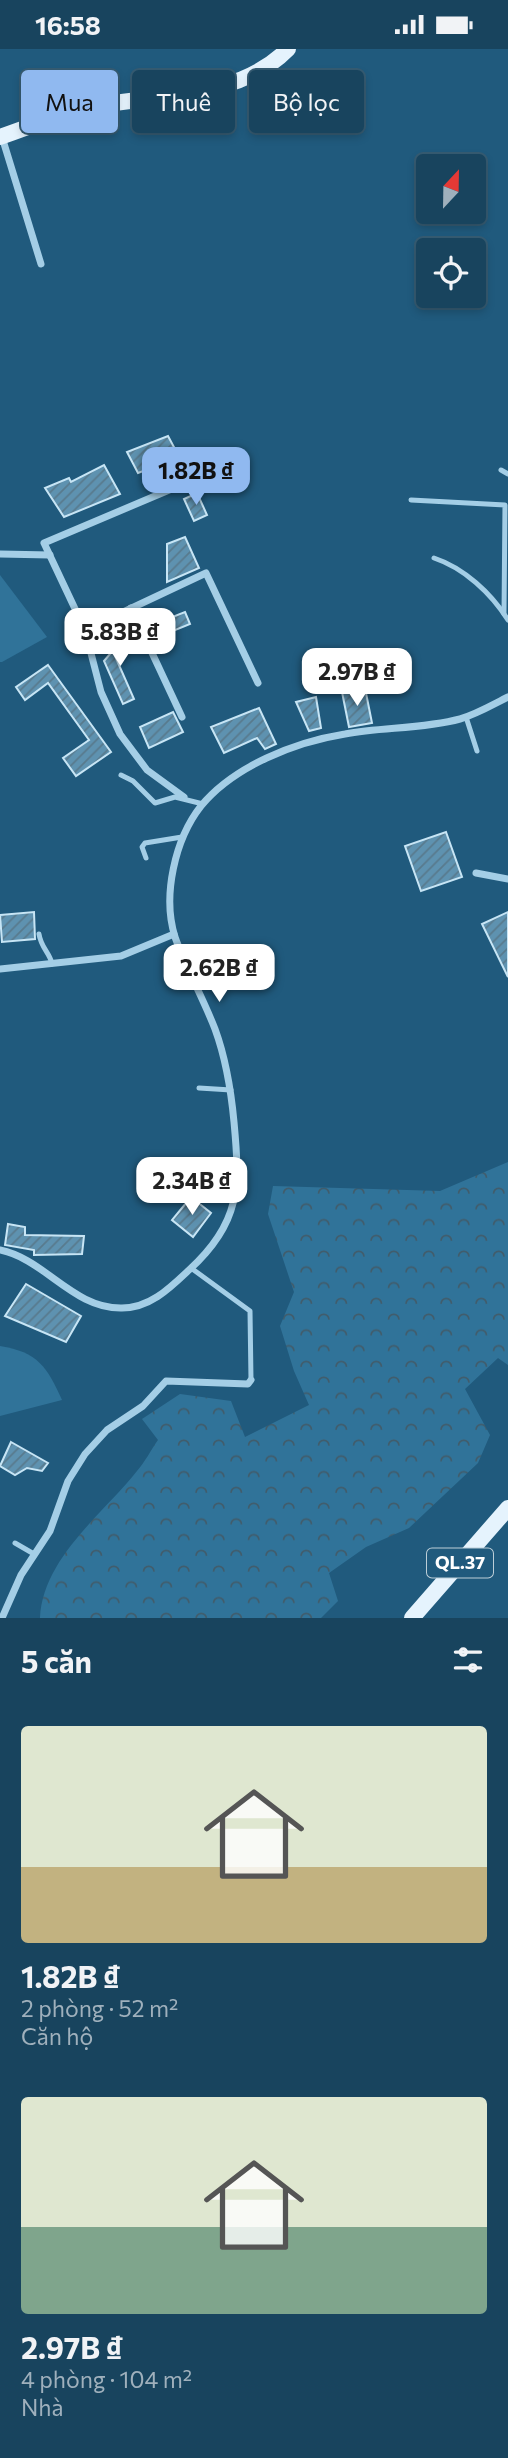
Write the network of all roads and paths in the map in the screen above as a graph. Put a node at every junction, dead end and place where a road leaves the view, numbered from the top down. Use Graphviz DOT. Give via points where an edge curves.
graph roads {
  1 [pos="288,49"];
  2 [pos="1,137"];
  3 [pos="41,264"];
  4 [pos="501,470"];
  5 [pos="207,474"];
  6 [pos="508,474"];
  7 [pos="411,501"];
  8 [pos="507,504"];
  9 [pos="0,554"];
  10 [pos="50,555"];
  11 [pos="434,558"];
  12 [pos="131,608"];
  13 [pos="504,614"];
  14 [pos="508,620"];
  15 [pos="85,630"];
  16 [pos="258,683"];
  17 [pos="508,697"];
  18 [pos="182,717"];
  19 [pos="466,717"];
  20 [pos="477,751"];
  21 [pos="121,775"];
  22 [pos="184,797"];
  23 [pos="203,804"];
  24 [pos="182,837"];
  25 [pos="146,858"];
  26 [pos="476,873"];
  27 [pos="508,879"];
  28 [pos="39,934"];
  29 [pos="174,934"];
  30 [pos="52,964"];
  31 [pos="0,969"];
  32 [pos="199,1088"];
  33 [pos="231,1090"];
  34 [pos="0,1250"];
  35 [pos="191,1268"];
  36 [pos="251,1380"];
  37 [pos="508,1508"];
  38 [pos="15,1543"];
  39 [pos="34,1554"];
  40 [pos="2,1618"];
  41 [pos="412,1618"];
  1 -- 2 [label="main road" via="272,66 223,87 90,107"];
  2 -- 3 [label="street"];
  4 -- 6 [label="lane"];
  5 -- 10 [label="street" via="44,543"];
  7 -- 8 [label="lane"];
  8 -- 13 [label="lane"];
  9 -- 10 [label="street"];
  10 -- 15 [label="street"];
  11 -- 13 [label="lane" via="458,568"];
  12 -- 15 [label="street"];
  12 -- 16 [label="street" via="206,573"];
  12 -- 18 [label="street"];
  13 -- 14 [label="lane"];
  15 -- 22 [label="street" via="101,692 120,734 147,770"];
  17 -- 19 [label="street"];
  19 -- 20 [label="lane"];
  19 -- 23 [label="street" via="345,734 294,747 249,769"];
  21 -- 22 [label="lane" via="155,803"];
  22 -- 23 [label="lane"];
  23 -- 24 [label="street"];
  24 -- 25 [label="lane" via="145,843"];
  24 -- 29 [label="street" via="173,874"];
  26 -- 27 [label="street"];
  28 -- 30 [label="lane"];
  29 -- 30 [label="street" via="121,956"];
  29 -- 33 [label="street" via="215,1030"];
  30 -- 31 [label="street"];
  32 -- 33 [label="lane"];
  33 -- 35 [label="street" via="237,1191 221,1232"];
  34 -- 35 [label="street" via="109,1308 146,1304"];
  35 -- 36 [label="lane" via="252,1315"];
  36 -- 39 [label="street" via="248,1384 166,1381 160,1385 143,1406 107,1430 85,1454 68,1481 50,1531"];
  37 -- 41 [label="main road, QL.37"];
  38 -- 39 [label="lane"];
  39 -- 40 [label="street"];
}
